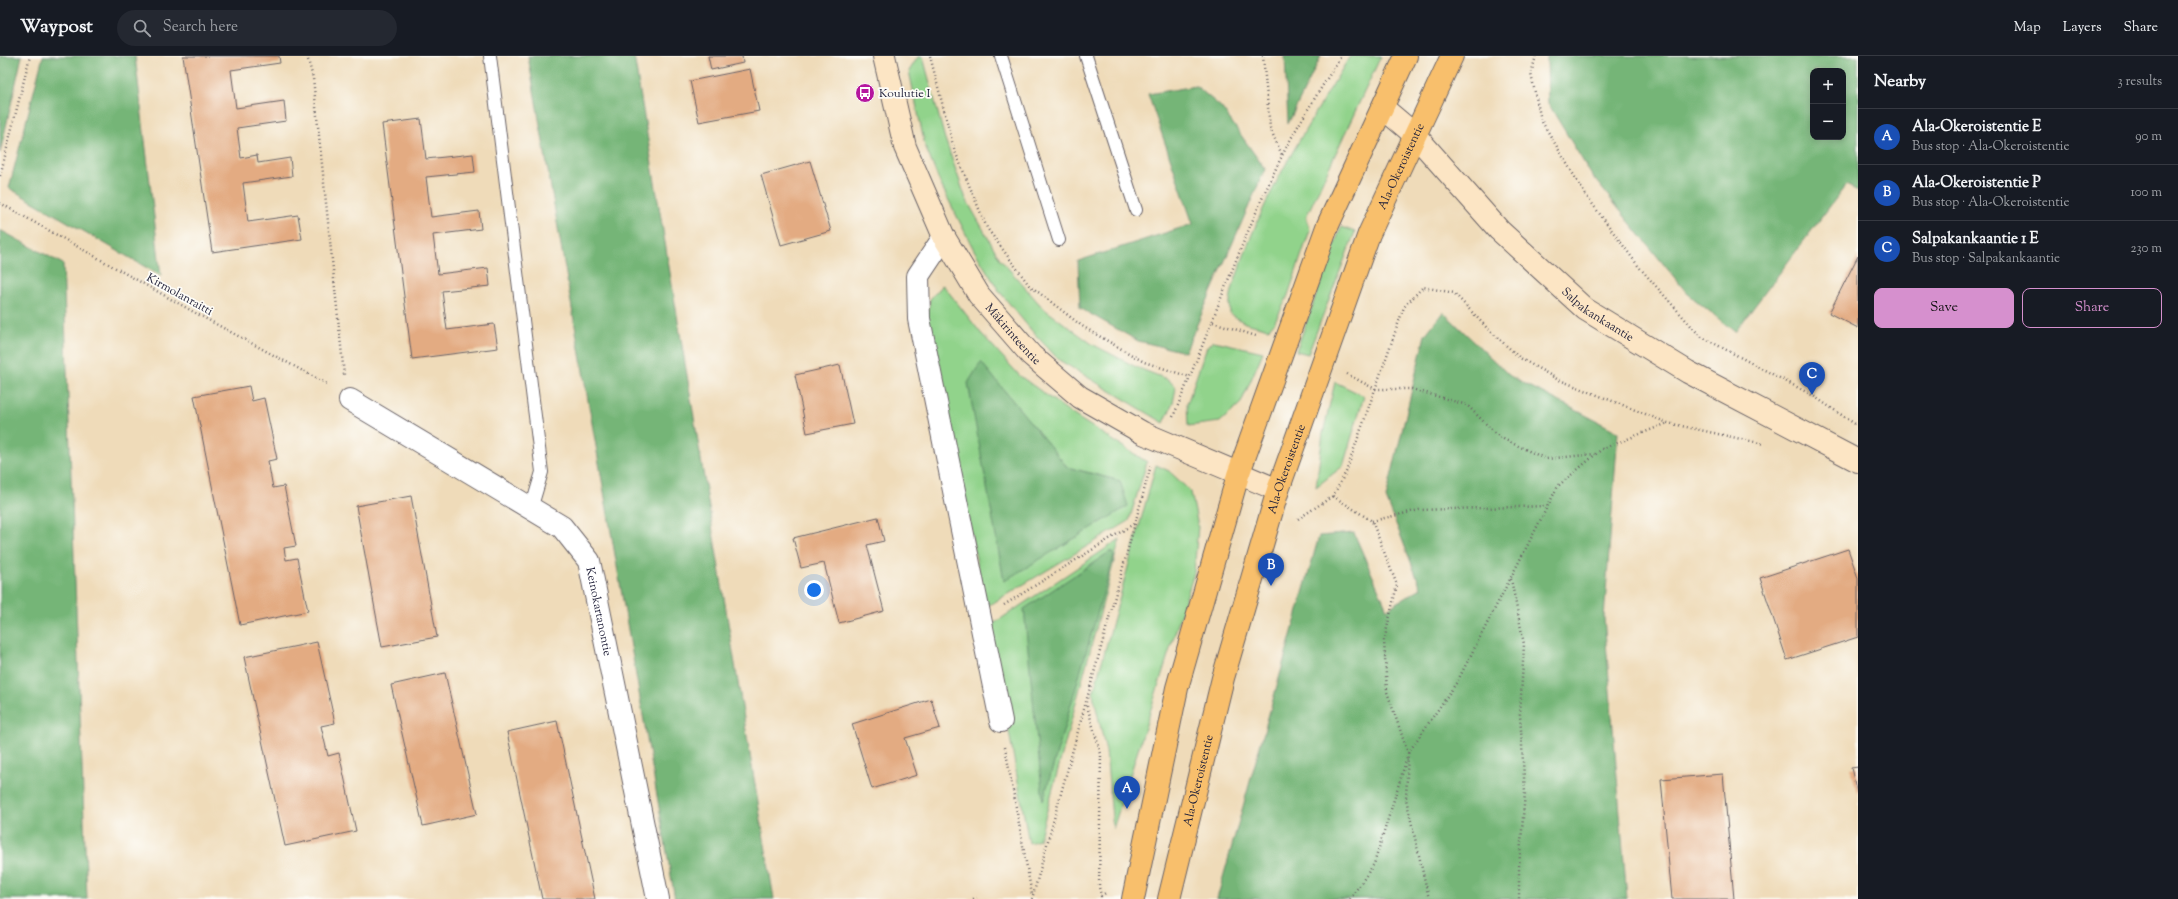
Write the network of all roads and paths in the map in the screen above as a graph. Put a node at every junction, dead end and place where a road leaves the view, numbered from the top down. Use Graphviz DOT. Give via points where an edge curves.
graph roads {
  1 [pos="30,56"];
  2 [pos="307,56"];
  3 [pos="490,56"];
  4 [pos="884,56"];
  5 [pos="930,56"];
  6 [pos="1001,56"];
  7 [pos="1086,56"];
  8 [pos="1263,56"];
  9 [pos="1341,56"];
  10 [pos="1406,56"];
  11 [pos="1452,56"];
  12 [pos="1536,56"];
  13 [pos="1383,108"];
  14 [pos="1415,135"];
  15 [pos="1282,156"];
  16 [pos="0,176"];
  17 [pos="0,203"];
  18 [pos="1136,210"];
  19 [pos="944,237"];
  20 [pos="1059,240"];
  21 [pos="1213,322"];
  22 [pos="1256,336"];
  23 [pos="1345,373"];
  24 [pos="1190,377"];
  25 [pos="1375,389"];
  26 [pos="348,397"];
  27 [pos="1171,421"];
  28 [pos="1668,423"];
  29 [pos="1858,426"];
  30 [pos="1772,447"];
  31 [pos="1596,454"];
  32 [pos="1153,461"];
  33 [pos="1858,461"];
  34 [pos="1238,475"];
  35 [pos="1278,490"];
  36 [pos="1548,506"];
  37 [pos="531,509"];
  38 [pos="1372,521"];
  39 [pos="1136,523"];
  40 [pos="1511,578"];
  41 [pos="980,620"];
  42 [pos="1087,705"];
  43 [pos="1001,720"];
  44 [pos="1408,753"];
  45 [pos="1110,884"];
  46 [pos="977,898"];
  47 [pos="1032,898"];
  48 [pos="658,899"];
  49 [pos="972,899"];
  50 [pos="1133,899"];
  51 [pos="1169,899"];
  52 [pos="1350,899"];
  53 [pos="1429,899"];
  54 [pos="1519,899"];
  1 -- 16 [label="path"];
  2 -- 26 [label="path" via="313,78"];
  3 -- 37 [label="lane" via="542,472"];
  4 -- 19 [label="street, Mäkirinteentie" via="905,147"];
  5 -- 24 [label="path" via="954,149 986,228 1029,285 1082,326 1137,358"];
  6 -- 20 [label="lane"];
  7 -- 18 [label="lane"];
  8 -- 15 [label="path" via="1270,128"];
  9 -- 15 [label="path"];
  10 -- 13 [label="main road"];
  11 -- 14 [label="main road, Ala-Okeroistentie"];
  12 -- 29 [label="path" via="1531,74 1541,120 1585,194 1639,267 1700,336 1812,395"];
  13 -- 14 [label="street, Salpakankaantie"];
  13 -- 34 [label="main road" via="1327,227"];
  14 -- 33 [label="street, Salpakankaantie" via="1499,230 1585,309 1688,372"];
  14 -- 35 [label="main road, Ala-Okeroistentie" via="1369,234"];
  15 -- 21 [label="path" via="1244,238"];
  17 -- 26 [label="path, Kirmolanraitti"];
  19 -- 34 [label="street, Mäkirinteentie" via="984,301 1031,355 1080,396 1143,433"];
  19 -- 41 [label="street" via="918,276 919,319"];
  21 -- 22 [label="path"];
  21 -- 24 [label="path"];
  23 -- 25 [label="path"];
  24 -- 27 [label="path"];
  25 -- 28 [label="path" via="1404,307 1423,287 1454,293 1520,358 1544,372"];
  25 -- 31 [label="path" via="1412,389 1467,404 1499,437 1546,459"];
  25 -- 38 [label="path" via="1346,472 1333,496"];
  26 -- 37 [label="street, Keinokartanontie"];
  28 -- 30 [label="path"];
  28 -- 31 [label="path" via="1602,449"];
  31 -- 36 [label="path" via="1558,486"];
  32 -- 39 [label="path"];
  34 -- 35 [label="street, Mäkirinteentie"];
  34 -- 50 [label="main road" via="1177,688"];
  35 -- 51 [label="main road, Ala-Okeroistentie" via="1223,678"];
  36 -- 38 [label="path" via="1418,510"];
  36 -- 40 [label="path"];
  37 -- 48 [label="street, Keinokartanontie" via="562,527 589,561"];
  38 -- 44 [label="path" via="1397,585 1384,641 1386,692"];
  39 -- 41 [label="path"];
  39 -- 42 [label="path"];
  40 -- 44 [label="path" via="1457,682"];
  40 -- 54 [label="path" via="1524,644 1520,714 1525,793"];
  41 -- 43 [label="street"];
  42 -- 45 [label="path" via="1101,754 1101,896 1108,892"];
  42 -- 47 [label="path"];
  43 -- 47 [label="path"];
  44 -- 52 [label="path" via="1374,864"];
  44 -- 53 [label="path" via="1406,799"];
  46 -- 49 [label="path"];
}
